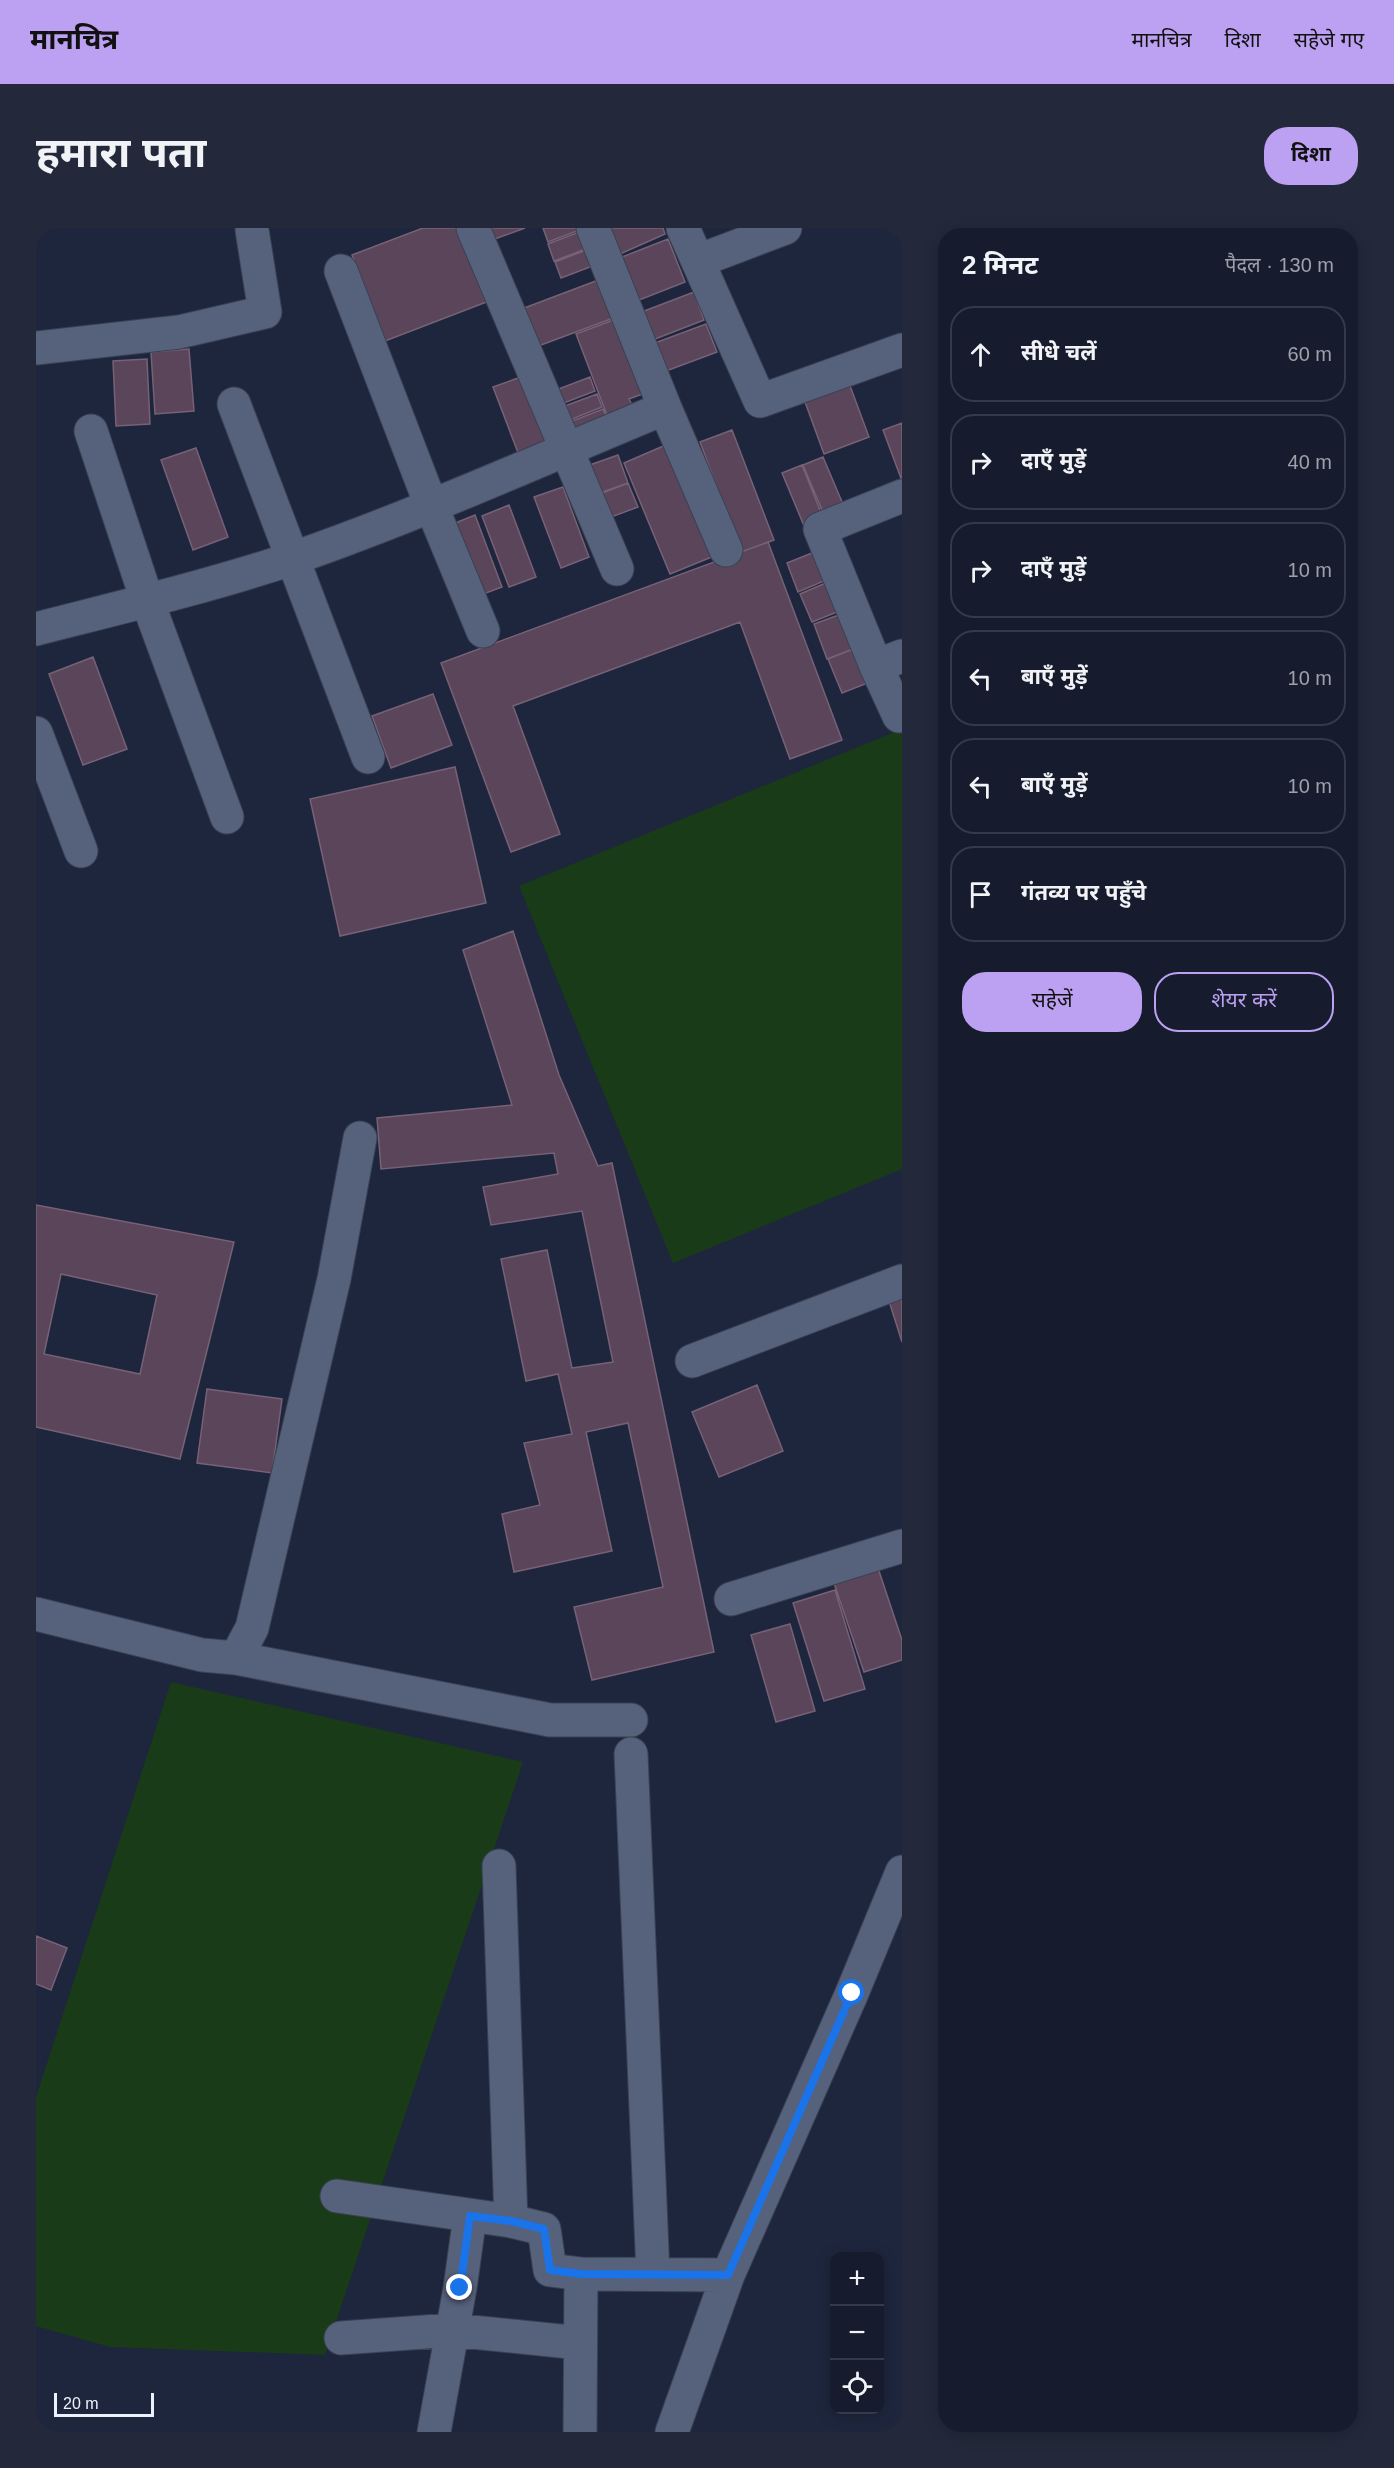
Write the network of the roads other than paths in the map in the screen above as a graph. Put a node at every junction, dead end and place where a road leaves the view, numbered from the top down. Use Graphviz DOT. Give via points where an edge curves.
graph roads {
  1 [pos="473,228"];
  2 [pos="593,228"];
  3 [pos="683,228"];
  4 [pos="785,228"];
  5 [pos="254,229"];
  6 [pos="698,261"];
  7 [pos="341,271"];
  8 [pos="36,348"];
  9 [pos="902,350"];
  10 [pos="234,404"];
  11 [pos="665,408"];
  12 [pos="91,430"];
  13 [pos="567,448"];
  14 [pos="902,496"];
  15 [pos="431,504"];
  16 [pos="726,550"];
  17 [pos="294,558"];
  18 [pos="617,569"];
  19 [pos="147,600"];
  20 [pos="36,629"];
  21 [pos="483,631"];
  22 [pos="889,661"];
  23 [pos="899,716"];
  24 [pos="36,732"];
  25 [pos="368,757"];
  26 [pos="227,817"];
  27 [pos="81,851"];
  28 [pos="360,1138"];
  29 [pos="902,1281"];
  30 [pos="692,1361"];
  31 [pos="902,1546"];
  32 [pos="730,1599"];
  33 [pos="36,1614"];
  34 [pos="236,1658"];
  35 [pos="631,1720"];
  36 [pos="631,1754"];
  37 [pos="500,1866"];
  38 [pos="902,1872"];
  39 [pos="337,2196"];
  40 [pos="470,2216"];
  41 [pos="511,2221"];
  42 [pos="581,2274"];
  43 [pos="653,2274"];
  44 [pos="728,2275"];
  45 [pos="452,2330"];
  46 [pos="341,2338"];
  47 [pos="580,2343"];
  48 [pos="435,2432"];
  49 [pos="580,2432"];
  50 [pos="672,2432"];
  1 -- 13 [label="street"];
  2 -- 11 [label="street"];
  3 -- 6 [label="street"];
  4 -- 6 [label="street"];
  5 -- 8 [label="street" via="265,312 179,332"];
  6 -- 9 [label="street" via="760,401"];
  7 -- 15 [label="street"];
  10 -- 17 [label="street"];
  11 -- 13 [label="street"];
  11 -- 16 [label="street"];
  12 -- 19 [label="street"];
  13 -- 15 [label="street"];
  13 -- 18 [label="street"];
  14 -- 22 [label="street" via="820,529"];
  15 -- 17 [label="street"];
  15 -- 21 [label="street"];
  17 -- 19 [label="street"];
  17 -- 25 [label="street"];
  19 -- 20 [label="street"];
  19 -- 26 [label="street"];
  22 -- 23 [label="street"];
  24 -- 27 [label="street"];
  28 -- 34 [label="street" via="334,1279 252,1628"];
  29 -- 30 [label="street"];
  31 -- 32 [label="street"];
  33 -- 34 [label="street" via="202,1655"];
  34 -- 35 [label="street" via="550,1720"];
  36 -- 43 [label="street"];
  37 -- 41 [label="street"];
  38 -- 44 [label="street"];
  39 -- 40 [label="street"];
  40 -- 41 [label="street"];
  40 -- 45 [label="street"];
  41 -- 42 [label="street" via="544,2229 550,2270"];
  42 -- 43 [label="street"];
  42 -- 47 [label="street"];
  43 -- 44 [label="street"];
  44 -- 50 [label="street"];
  45 -- 46 [label="street"];
  45 -- 47 [label="street"];
  45 -- 48 [label="street"];
  47 -- 49 [label="street"];
}
